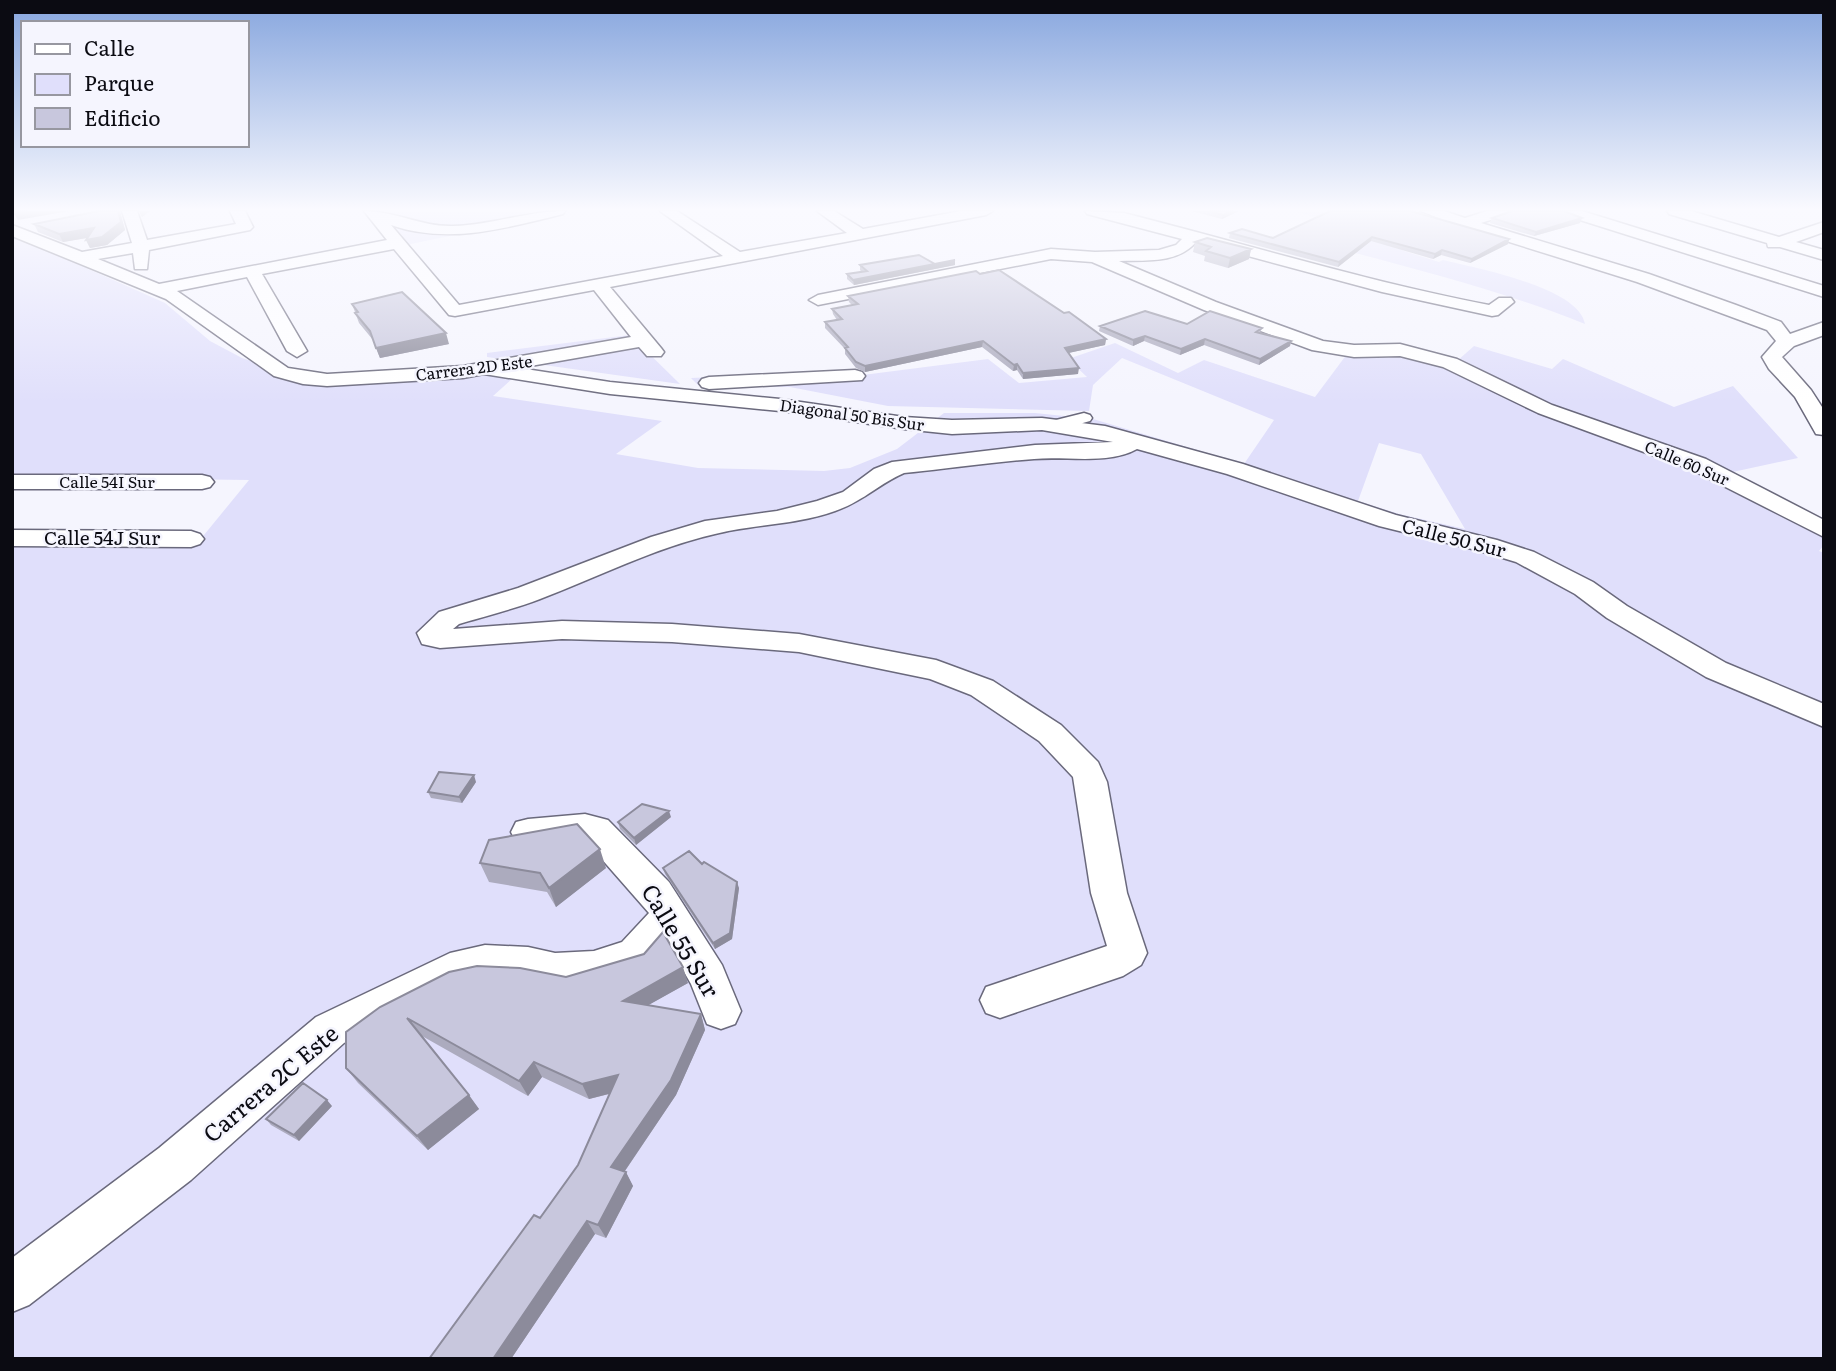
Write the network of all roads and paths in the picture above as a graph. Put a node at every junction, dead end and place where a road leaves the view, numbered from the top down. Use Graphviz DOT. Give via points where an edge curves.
graph roads {
  1 [pos="123,275"];
  2 [pos="148,275"];
  3 [pos="223,275"];
  4 [pos="254,275"];
  5 [pos="425,275"];
  6 [pos="646,275"];
  7 [pos="944,275"];
  8 [pos="1138,275"];
  9 [pos="1335,275"];
  10 [pos="1629,275"];
  11 [pos="1769,275"];
  12 [pos="1680,276"];
  13 [pos="1824,277"];
  14 [pos="597,284"];
  15 [pos="1658,284"];
  16 [pos="150,285"];
  17 [pos="1801,285"];
  18 [pos="1824,292"];
  19 [pos="1777,293"];
  20 [pos="818,300"];
  21 [pos="1754,301"];
  22 [pos="1499,307"];
  23 [pos="1730,309"];
  24 [pos="1824,328"];
  25 [pos="1787,342"];
  26 [pos="297,351"];
  27 [pos="487,369"];
  28 [pos="855,376"];
  29 [pos="686,390"];
  30 [pos="1084,418"];
  31 [pos="1058,425"];
  32 [pos="953,426"];
  33 [pos="1824,429"];
  34 [pos="1134,441"];
  35 [pos="882,474"];
  36 [pos="12,482"];
  37 [pos="202,482"];
  38 [pos="1824,530"];
  39 [pos="12,538"];
  40 [pos="191,539"];
  41 [pos="1824,716"];
  42 [pos="528,832"];
  43 [pos="670,915"];
  44 [pos="1000,1000"];
  45 [pos="721,1011"];
  46 [pos="12,1288"];
  1 -- 16 [label="street"];
  2 -- 16 [label="street"];
  3 -- 16 [label="street"];
  4 -- 26 [label="street"];
  5 -- 14 [label="street" via="455,311"];
  6 -- 14 [label="street"];
  7 -- 20 [label="street"];
  8 -- 38 [label="street, Calle 60 Sur" via="1319,345 1400,350 1441,360 1545,409 1698,464"];
  9 -- 22 [label="street"];
  10 -- 15 [label="street"];
  11 -- 17 [label="street"];
  12 -- 15 [label="street"];
  13 -- 17 [label="street"];
  14 -- 27 [label="street, Carrera 2D Este" via="649,346"];
  15 -- 23 [label="street"];
  16 -- 27 [label="street, Carrera 2D Este" via="196,310 281,372 303,378"];
  17 -- 18 [label="street"];
  17 -- 19 [label="street"];
  21 -- 23 [label="street"];
  23 -- 25 [label="street" via="1778,329"];
  24 -- 25 [label="street"];
  25 -- 33 [label="street" via="1772,357 1804,394"];
  27 -- 29 [label="street"];
  28 -- 29 [label="street"];
  29 -- 32 [label="street, Diagonal 50 Bis Sur" via="880,421"];
  30 -- 31 [label="street"];
  31 -- 32 [label="street, Diagonal 50 Bis Sur"];
  31 -- 34 [label="street, Calle 50 Sur"];
  32 -- 35 [label="street" via="926,440"];
  34 -- 35 [label="street" via="1106,450 906,465"];
  34 -- 41 [label="street, Calle 50 Sur" via="1235,469 1388,521 1525,557 1716,670"];
  35 -- 44 [label="street" via="866,488 824,507 713,526 660,542 528,594 449,618 430,633 440,639 576,631 799,643 936,670 996,697 1050,733 1087,771 1108,893 1128,953 1109,964"];
  36 -- 37 [label="street, Calle 54I Sur"];
  39 -- 40 [label="street, Calle 54J Sur"];
  42 -- 43 [label="street, Calle 55 Sur" via="596,830 656,893"];
  43 -- 45 [label="street, Calle 55 Sur" via="708,977"];
  43 -- 46 [label="street, Carrera 2C Este" via="635,955 594,968 555,970 485,962 450,970 330,1030 175,1164"];
}
